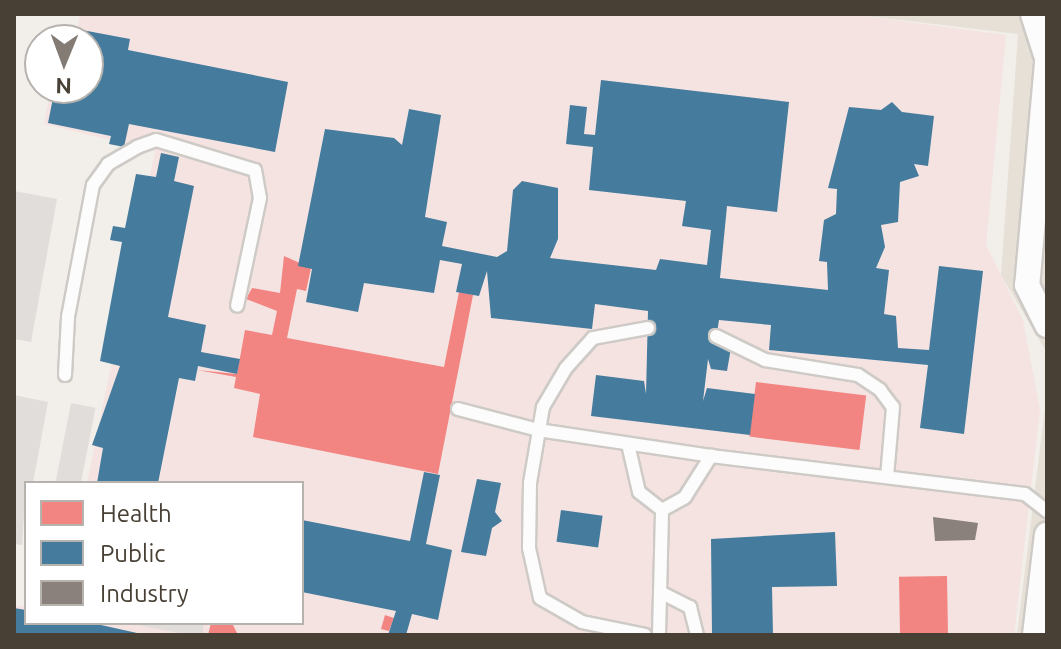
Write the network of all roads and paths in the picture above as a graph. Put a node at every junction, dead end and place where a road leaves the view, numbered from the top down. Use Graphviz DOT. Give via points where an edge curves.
graph roads {
  1 [pos="1033,14"];
  2 [pos="1039,14"];
  3 [pos="1047,15"];
  4 [pos="1047,60"];
  5 [pos="237,306"];
  6 [pos="1047,325"];
  7 [pos="648,328"];
  8 [pos="716,336"];
  9 [pos="65,375"];
  10 [pos="458,409"];
  11 [pos="538,430"];
  12 [pos="628,444"];
  13 [pos="711,456"];
  14 [pos="887,477"];
  15 [pos="662,510"];
  16 [pos="1047,511"];
  17 [pos="1047,535"];
  18 [pos="660,592"];
  19 [pos="645,635"];
  20 [pos="659,635"];
  21 [pos="697,635"];
  22 [pos="1035,635"];
  1 -- 4 [label="street"];
  2 -- 3 [label="street"];
  4 -- 6 [label="street" via="1027,285"];
  5 -- 9 [label="lane" via="260,198 255,170 156,140 137,147 108,164 93,185 68,317"];
  7 -- 11 [label="lane" via="593,338 566,368"];
  8 -- 14 [label="lane" via="765,360 858,375 880,390 893,407"];
  10 -- 11 [label="lane"];
  11 -- 12 [label="lane"];
  11 -- 19 [label="lane" via="529,548 540,598 582,622"];
  12 -- 13 [label="lane"];
  12 -- 15 [label="lane" via="639,492"];
  13 -- 14 [label="lane"];
  13 -- 15 [label="lane" via="685,497"];
  14 -- 16 [label="lane" via="1025,494"];
  15 -- 18 [label="lane"];
  17 -- 22 [label="street"];
  18 -- 20 [label="lane"];
  18 -- 21 [label="lane" via="690,607"];
}
